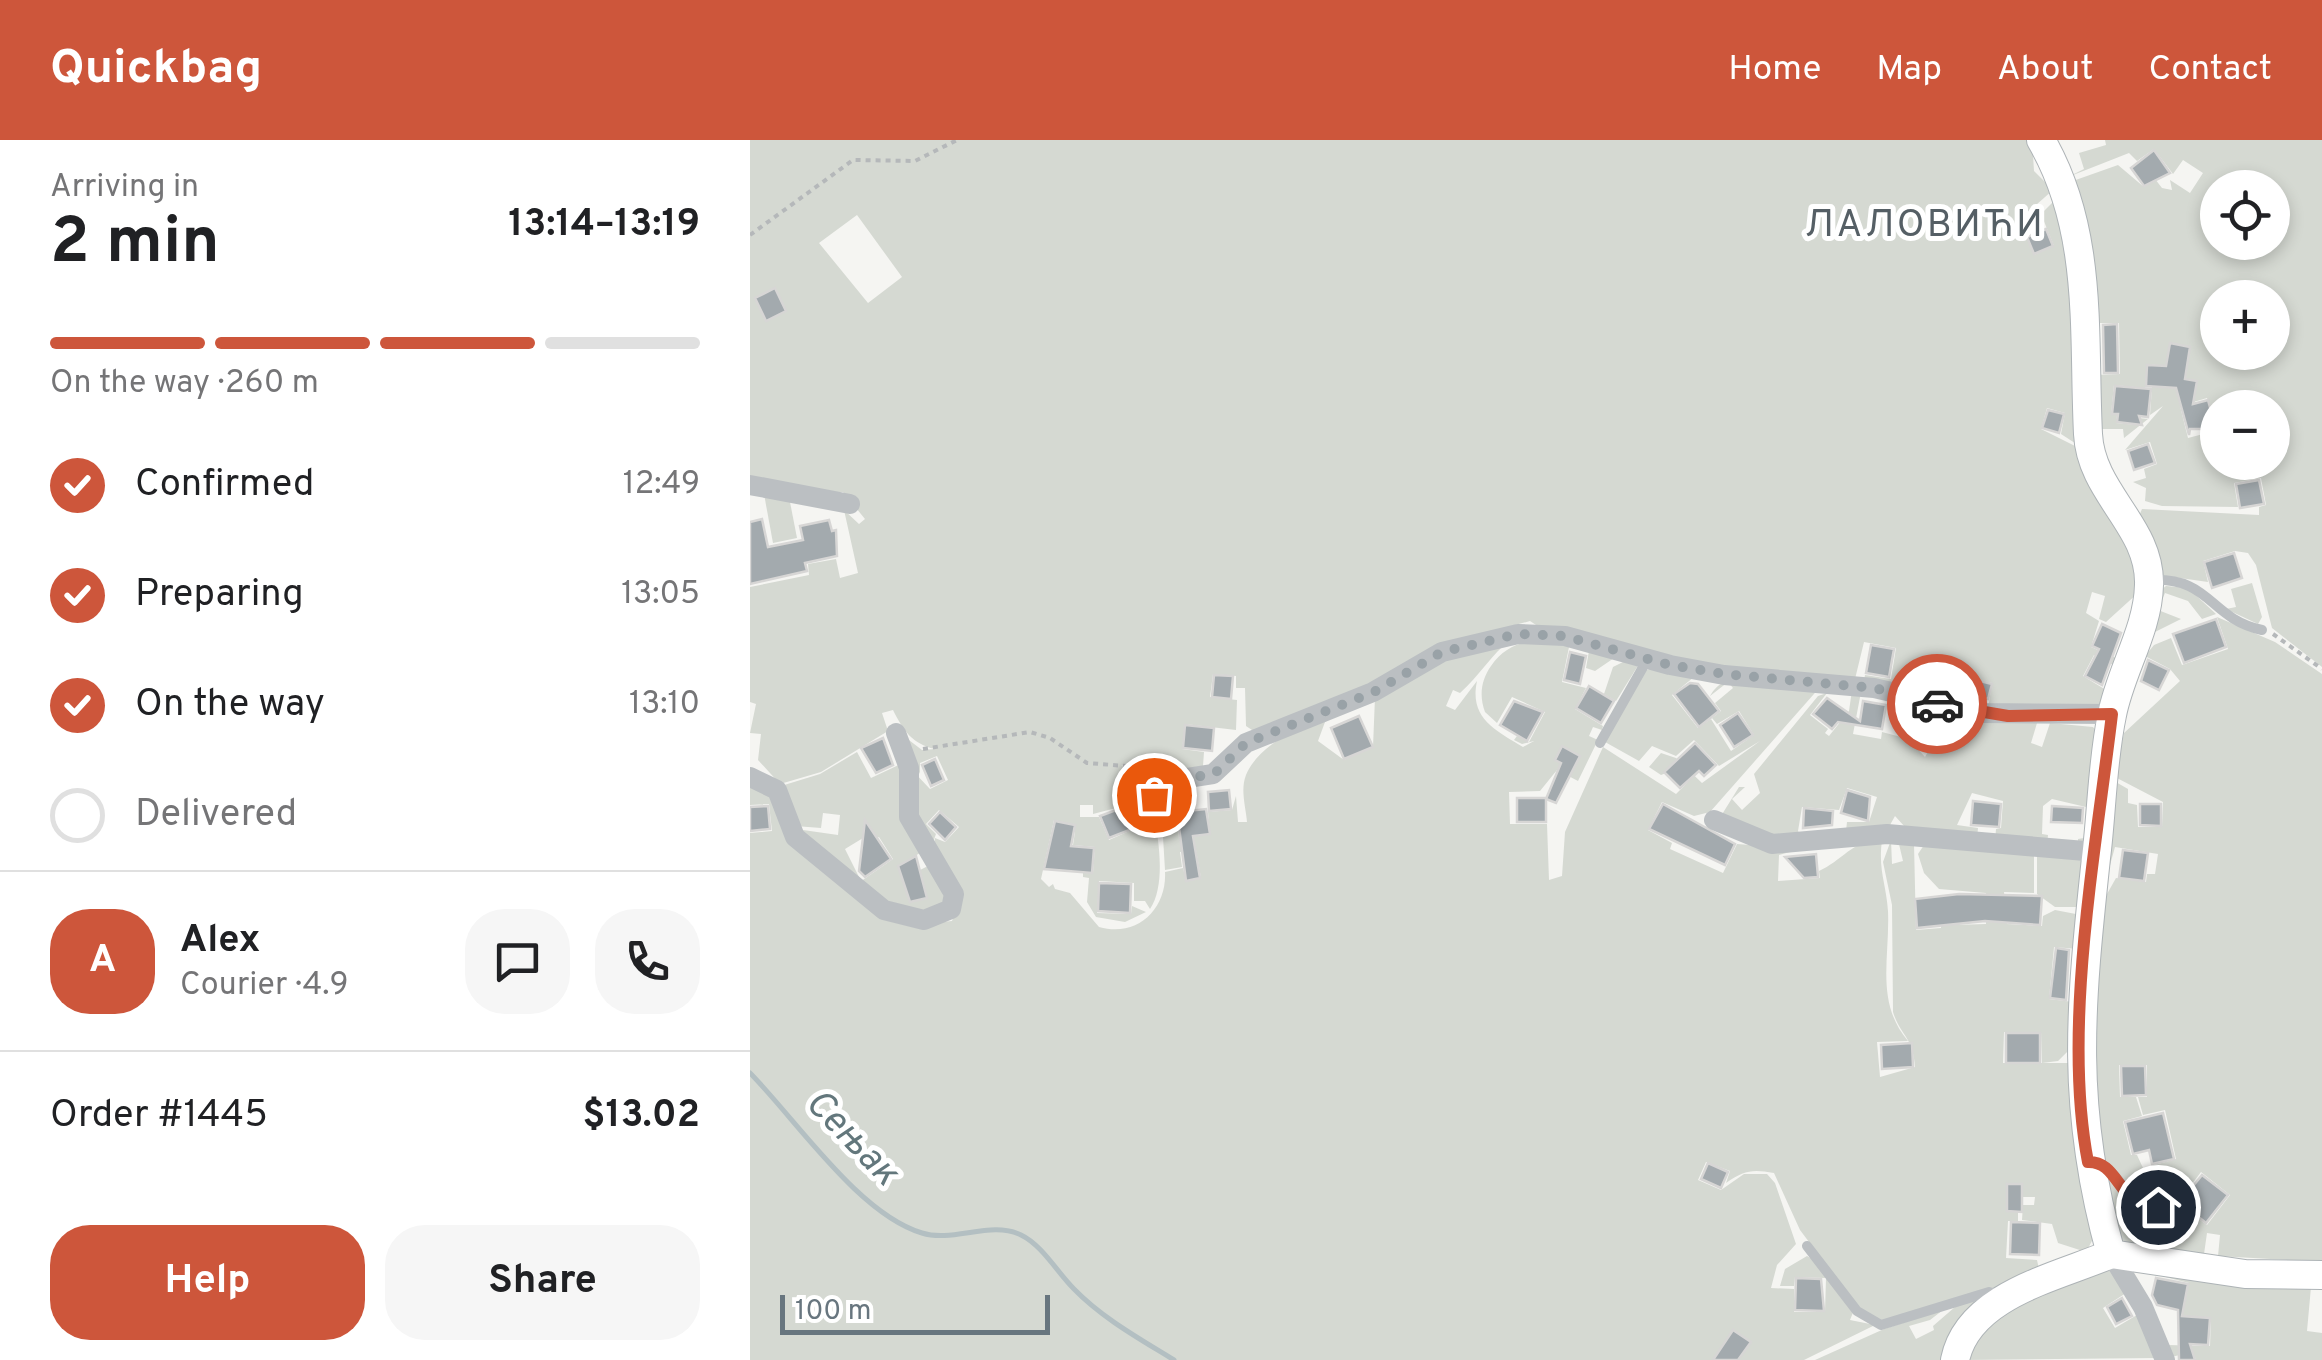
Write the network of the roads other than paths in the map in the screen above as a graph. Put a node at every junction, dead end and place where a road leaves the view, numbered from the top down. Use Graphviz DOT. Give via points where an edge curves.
graph roads {
  1 [pos="2041,140"];
  2 [pos="750,485"];
  3 [pos="850,504"];
  4 [pos="2149,580"];
  5 [pos="2262,630"];
  6 [pos="1648,659"];
  7 [pos="2112,714"];
  8 [pos="896,733"];
  9 [pos="1600,743"];
  10 [pos="750,777"];
  11 [pos="1156,812"];
  12 [pos="1709,824"];
  13 [pos="2097,852"];
  14 [pos="2088,1162"];
  15 [pos="2158,1207"];
  16 [pos="1807,1246"];
  17 [pos="2110,1254"];
  18 [pos="2322,1275"];
  19 [pos="2004,1300"];
  20 [pos="1955,1360"];
  21 [pos="2165,1360"];
  1 -- 4 [label="street" via="2072,210 2082,260 2090,451 2106,494 2138,536"];
  2 -- 3 [label="street"];
  4 -- 5 [label="lane" via="2193,585 2226,617"];
  4 -- 7 [label="street"];
  6 -- 7 [label="street" via="1724,674 1847,683 1984,714"];
  6 -- 9 [label="lane"];
  6 -- 11 [label="street" via="1564,636 1489,638 1442,652 1374,692 1246,743 1214,774 1155,786"];
  7 -- 13 [label="street"];
  8 -- 10 [label="street" via="909,768 909,817 954,894 951,909 933,920 897,917 871,901 795,836 777,790"];
  12 -- 13 [label="street" via="1772,844 1886,834"];
  13 -- 14 [label="street" via="2078,1038"];
  14 -- 15 [label="lane" via="2107,1168 2134,1202"];
  14 -- 17 [label="street"];
  16 -- 19 [label="lane" via="1857,1311 1881,1325 1989,1292"];
  17 -- 18 [label="street" via="2245,1274"];
  17 -- 19 [label="street"];
  17 -- 21 [label="street"];
  19 -- 20 [label="street" via="1967,1328"];
}
